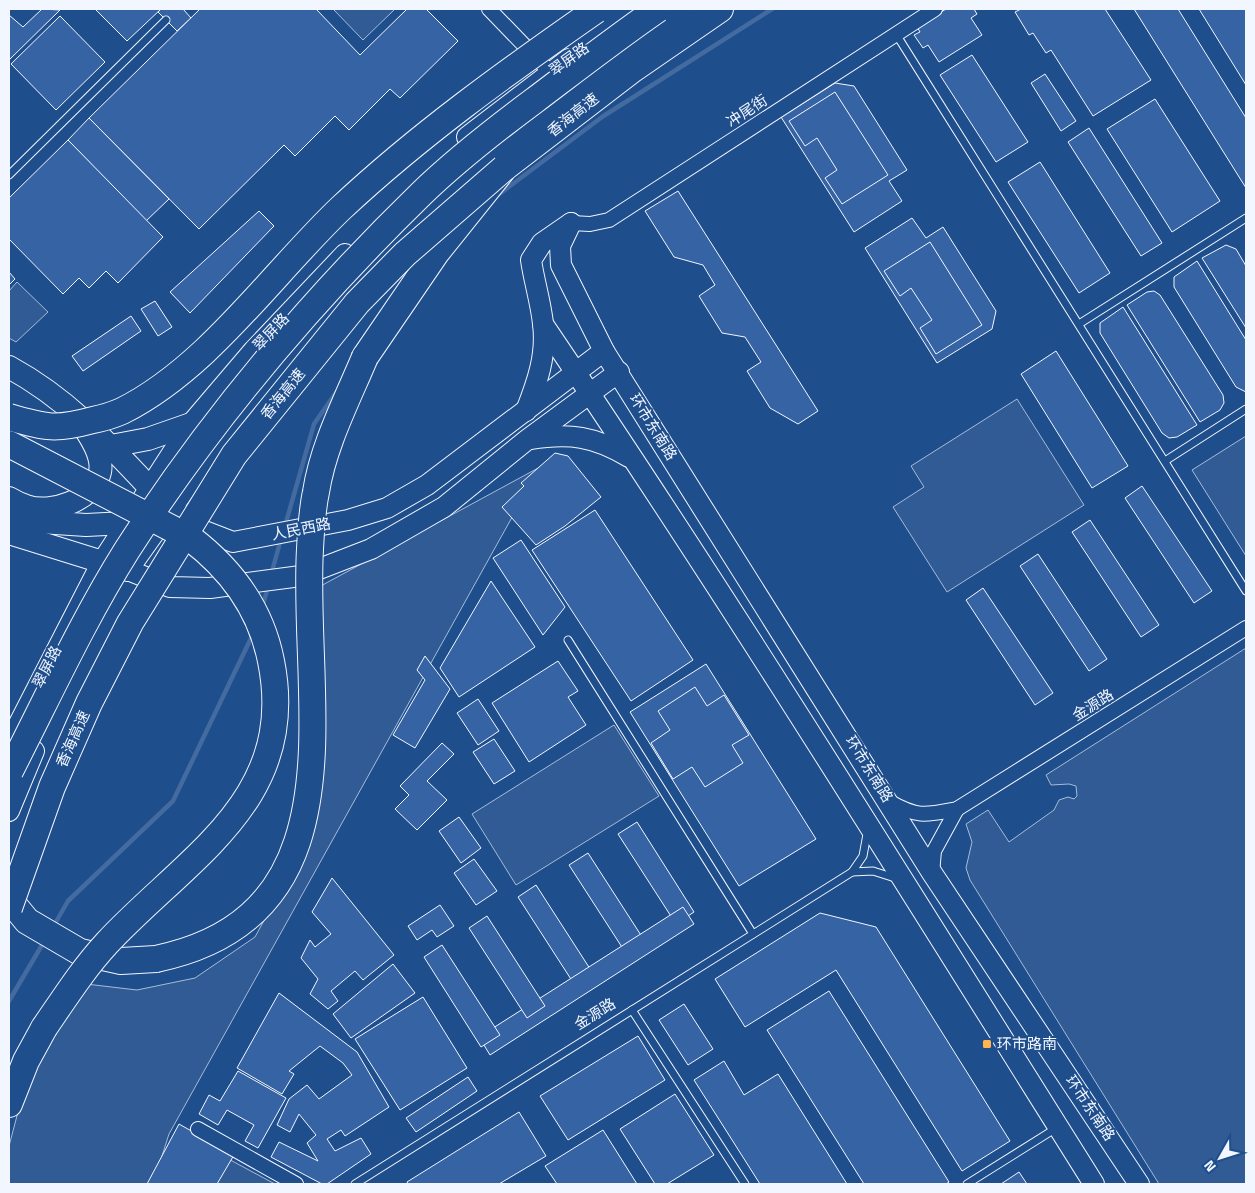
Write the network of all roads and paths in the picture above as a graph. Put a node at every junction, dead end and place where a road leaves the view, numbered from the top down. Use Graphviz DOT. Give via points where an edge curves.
graph roads {
  1 [pos="489,9"];
  2 [pos="597,9"];
  3 [pos="637,9"];
  4 [pos="658,9"];
  5 [pos="689,9"];
  6 [pos="720,9"];
  7 [pos="935,9"];
  8 [pos="166,20"];
  9 [pos="896,34"];
  10 [pos="550,72"];
  11 [pos="504,168"];
  12 [pos="9,175"];
  13 [pos="1246,218"];
  14 [pos="571,223"];
  15 [pos="544,324"];
  16 [pos="1079,324"];
  17 [pos="604,351"];
  18 [pos="9,367"];
  19 [pos="576,372"];
  20 [pos="619,372"];
  21 [pos="589,393"];
  22 [pos="69,406"];
  23 [pos="1246,409"];
  24 [pos="526,411"];
  25 [pos="9,417"];
  26 [pos="191,424"];
  27 [pos="528,439"];
  28 [pos="9,444"];
  29 [pos="111,446"];
  30 [pos="634,460"];
  31 [pos="1165,461"];
  32 [pos="149,487"];
  33 [pos="9,498"];
  34 [pos="172,508"];
  35 [pos="9,520"];
  36 [pos="126,524"];
  37 [pos="9,533"];
  38 [pos="102,562"];
  39 [pos="128,570"];
  40 [pos="1246,591"];
  41 [pos="1246,628"];
  42 [pos="568,640"];
  43 [pos="9,743"];
  44 [pos="9,774"];
  45 [pos="889,802"];
  46 [pos="957,809"];
  47 [pos="9,812"];
  48 [pos="862,814"];
  49 [pos="852,872"];
  50 [pos="932,873"];
  51 [pos="909,889"];
  52 [pos="9,899"];
  53 [pos="9,908"];
  54 [pos="753,934"];
  55 [pos="632,1010"];
  56 [pos="9,1104"];
  57 [pos="1058,1127"];
  58 [pos="198,1129"];
  59 [pos="296,1184"];
  60 [pos="355,1184"];
  61 [pos="745,1184"];
  62 [pos="967,1184"];
  63 [pos="1094,1184"];
  64 [pos="1139,1184"];
  1 -- 10 [label="street"];
  2 -- 25 [label="highway, bridge" via="504,74 423,137 340,210 205,351 164,384 120,412 64,428 40,426"];
  3 -- 10 [label="main road, 翠屏路"];
  4 -- 44 [label="highway, bridge" via="490,134 422,192 265,363 221,416 128,550 96,603"];
  5 -- 34 [label="main road, 翠屏路" via="494,157 410,228 298,347 218,443"];
  6 -- 11 [label="highway, 香海高速" via="633,69"];
  7 -- 9 [label="street, 冲尾街"];
  8 -- 12 [label="lane"];
  9 -- 14 [label="street, 冲尾街" via="609,220"];
  9 -- 16 [label="lane"];
  10 -- 26 [label="main road, 翠屏路" via="433,166 333,265"];
  11 -- 52 [label="highway, bridge" via="436,253 364,357 335,426 316,491 310,550 314,755 302,827 288,866 271,891 240,924 182,954 156,959 121,961 80,952 27,921"];
  11 -- 53 [label="highway, 香海高速, bridge" via="405,254 357,303 234,454 130,623 89,703 52,787"];
  13 -- 16 [label="lane"];
  14 -- 15 [label="main road" via="542,243 531,260"];
  14 -- 17 [label="main road, 环市东南路" via="560,246 561,265"];
  15 -- 19 [label="main road, 环市东南路"];
  15 -- 24 [label="main road" via="541,366"];
  16 -- 31 [label="lane"];
  17 -- 19 [label="main road, 人民西路"];
  17 -- 20 [label="main road, 环市东南路"];
  18 -- 22 [label="main road, 人民西路"];
  19 -- 21 [label="main road, 环市东南路"];
  19 -- 24 [label="main road, 人民西路"];
  20 -- 21 [label="main road"];
  20 -- 45 [label="main road, 环市东南路"];
  21 -- 27 [label="main road"];
  21 -- 30 [label="main road, 环市东南路"];
  22 -- 29 [label="main road, 人民西路"];
  22 -- 33 [label="main road" via="92,440 100,460 100,473 92,486 70,503 47,508 27,507"];
  23 -- 31 [label="lane"];
  24 -- 34 [label="main road, 人民西路" via="427,485 387,508 348,520 233,542 202,530"];
  26 -- 29 [label="main road" via="148,439"];
  26 -- 32 [label="main road, 翠屏路"];
  27 -- 30 [label="main road" via="579,436 607,444"];
  27 -- 39 [label="main road" via="444,507 370,549 301,576 210,588 170,587"];
  28 -- 56 [label="highway, bridge" via="190,538 212,555 248,598 261,625 274,674 276,712 273,739 250,795 206,849 107,943 75,981 26,1061"];
  29 -- 32 [label="main road, 人民西路"];
  30 -- 48 [label="main road, 环市东南路"];
  31 -- 40 [label="lane"];
  32 -- 34 [label="main road, 人民西路"];
  32 -- 36 [label="main road, 翠屏路"];
  34 -- 36 [label="main road"];
  34 -- 39 [label="main road, 翠屏路"];
  35 -- 36 [label="main road"];
  36 -- 38 [label="main road, 翠屏路"];
  37 -- 38 [label="main road"];
  38 -- 39 [label="main road"];
  38 -- 43 [label="main road, 翠屏路"];
  39 -- 47 [label="main road, 翠屏路" via="83,649"];
  41 -- 46 [label="street, 金源路"];
  42 -- 54 [label="lane"];
  45 -- 46 [label="street" via="910,813"];
  45 -- 50 [label="main road, 环市东南路"];
  46 -- 50 [label="street" via="934,851"];
  48 -- 49 [label="lane" via="868,835 867,846"];
  48 -- 51 [label="main road, 环市东南路"];
  49 -- 51 [label="lane" via="882,872"];
  49 -- 54 [label="lane, 金源路"];
  50 -- 64 [label="main road, 环市东南路"];
  51 -- 57 [label="main road, 环市东南路"];
  54 -- 55 [label="lane, 金源路"];
  55 -- 60 [label="lane, 金源路"];
  55 -- 61 [label="lane"];
  57 -- 62 [label="lane"];
  57 -- 63 [label="main road, 环市东南路"];
  58 -- 59 [label="street"];
}
